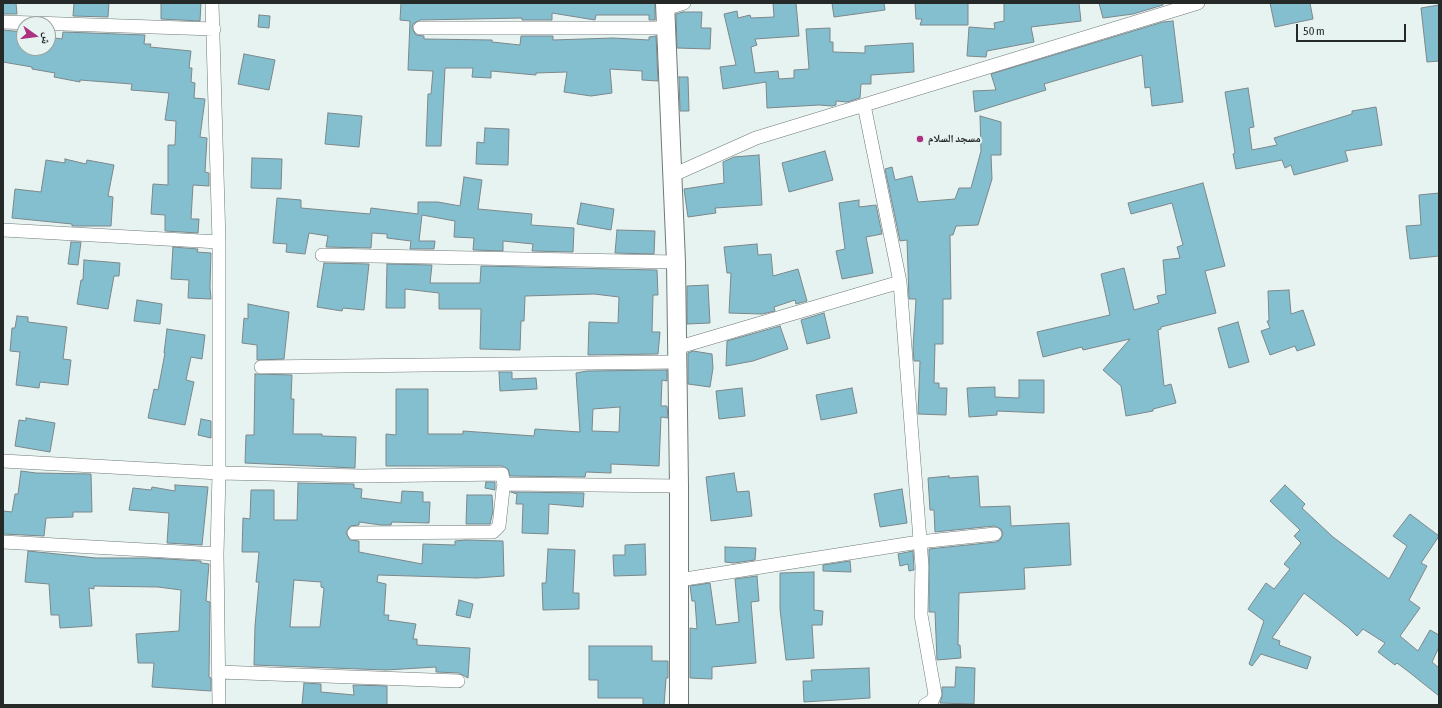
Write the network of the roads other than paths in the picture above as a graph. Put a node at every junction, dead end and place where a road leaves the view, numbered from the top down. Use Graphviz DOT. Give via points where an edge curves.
graph roads {
  1 [pos="212,3"];
  2 [pos="684,3"];
  3 [pos="1198,3"];
  4 [pos="665,6"];
  5 [pos="3,22"];
  6 [pos="214,28"];
  7 [pos="420,28"];
  8 [pos="666,28"];
  9 [pos="864,105"];
  10 [pos="673,174"];
  11 [pos="3,230"];
  12 [pos="219,242"];
  13 [pos="322,255"];
  14 [pos="676,262"];
  15 [pos="900,282"];
  16 [pos="676,355"];
  17 [pos="261,367"];
  18 [pos="3,460"];
  19 [pos="219,473"];
  20 [pos="504,485"];
  21 [pos="679,486"];
  22 [pos="354,533"];
  23 [pos="995,534"];
  24 [pos="3,542"];
  25 [pos="919,542"];
  26 [pos="217,554"];
  27 [pos="679,580"];
  28 [pos="218,672"];
  29 [pos="458,681"];
  30 [pos="220,705"];
  31 [pos="679,705"];
  32 [pos="925,705"];
  1 -- 6 [label="street"];
  2 -- 4 [label="street"];
  3 -- 9 [label="street"];
  4 -- 8 [label="street"];
  5 -- 6 [label="street"];
  6 -- 12 [label="street"];
  7 -- 8 [label="street"];
  8 -- 10 [label="street"];
  9 -- 10 [label="street" via="756,138"];
  9 -- 15 [label="street"];
  10 -- 14 [label="street"];
  11 -- 12 [label="street"];
  12 -- 19 [label="street"];
  13 -- 14 [label="street"];
  14 -- 16 [label="street"];
  15 -- 16 [label="street"];
  15 -- 25 [label="street"];
  16 -- 17 [label="street"];
  16 -- 21 [label="street"];
  18 -- 19 [label="street"];
  19 -- 20 [label="street" via="362,476 502,474"];
  19 -- 26 [label="street"];
  20 -- 21 [label="street"];
  20 -- 22 [label="street" via="499,526 493,532"];
  21 -- 27 [label="street"];
  23 -- 25 [label="street"];
  24 -- 26 [label="street"];
  25 -- 27 [label="street"];
  25 -- 32 [label="street" via="922,566 920,615 935,694 932,701"];
  26 -- 28 [label="street"];
  27 -- 31 [label="street"];
  28 -- 29 [label="street"];
  28 -- 30 [label="street"];
}
